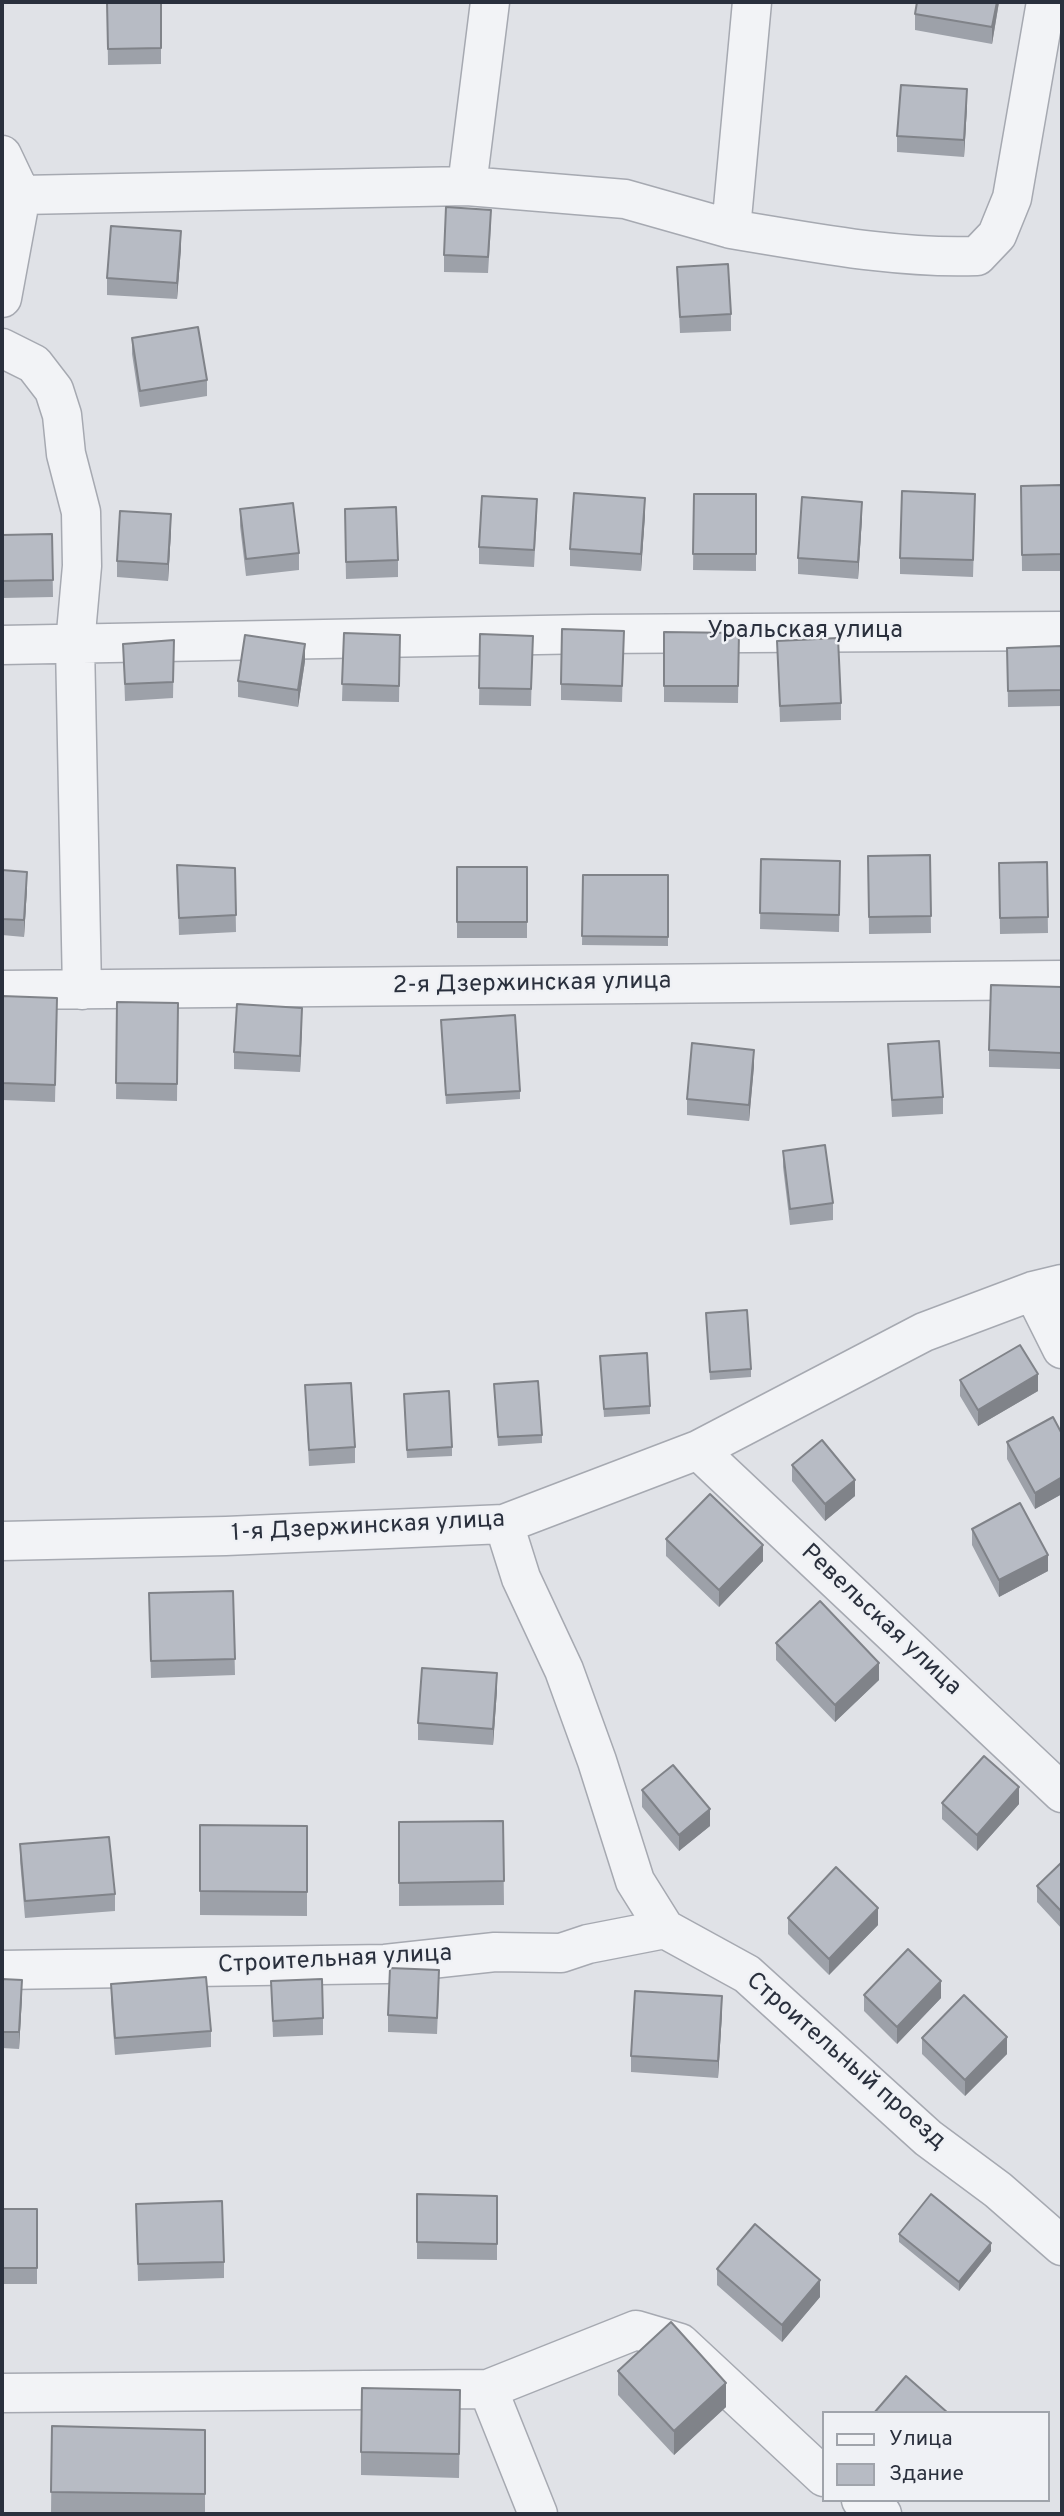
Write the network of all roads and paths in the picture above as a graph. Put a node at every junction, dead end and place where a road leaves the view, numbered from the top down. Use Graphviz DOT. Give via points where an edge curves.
graph roads {
  1 [pos="490,2"];
  2 [pos="752,2"];
  3 [pos="1046,2"];
  4 [pos="2,155"];
  5 [pos="467,186"];
  6 [pos="21,195"];
  7 [pos="731,229"];
  8 [pos="2,298"];
  9 [pos="2,348"];
  10 [pos="1062,631"];
  11 [pos="75,644"];
  12 [pos="2,645"];
  13 [pos="1062,980"];
  14 [pos="2,990"];
  15 [pos="82,990"];
  16 [pos="1047,1288"];
  17 [pos="1062,1349"];
  18 [pos="698,1450"];
  19 [pos="504,1524"];
  20 [pos="2,1541"];
  21 [pos="1062,1793"];
  22 [pos="664,1928"];
  23 [pos="2,1970"];
  24 [pos="1062,2246"];
  25 [pos="488,2389"];
  26 [pos="2,2393"];
  27 [pos="822,2475"];
  28 [pos="864,2502"];
  29 [pos="538,2514"];
  30 [pos="882,2514"];
  1 -- 5 [label="street"];
  2 -- 7 [label="street"];
  3 -- 7 [label="street" via="1012,198 997,235 977,256 856,250"];
  4 -- 6 [label="street"];
  5 -- 6 [label="street"];
  5 -- 7 [label="street" via="625,199"];
  6 -- 8 [label="street"];
  9 -- 11 [label="street" via="34,365 54,390 62,415 80,512 82,566"];
  10 -- 11 [label="street, Уральская улица"];
  11 -- 12 [label="street, Уральская улица"];
  11 -- 15 [label="street"];
  13 -- 15 [label="street, 2-я Дзержинская улица"];
  14 -- 15 [label="street, 2-я Дзержинская улица"];
  16 -- 17 [label="street"];
  16 -- 18 [label="street, 1-я Дзержинская улица" via="924,1332"];
  18 -- 19 [label="street, 1-я Дзержинская улица"];
  18 -- 21 [label="street, Ревельская улица"];
  19 -- 20 [label="street, 1-я Дзержинская улица"];
  19 -- 22 [label="street, Строительный проезд" via="521,1578 588,1735 635,1881"];
  22 -- 23 [label="street, Строительная улица" via="561,1953 495,1952 385,1964"];
  22 -- 24 [label="street, Строительный проезд" via="747,1974 928,2138"];
  25 -- 26 [label="street"];
  25 -- 27 [label="street" via="636,2330 680,2343"];
  25 -- 29 [label="street"];
  28 -- 30 [label="street"];
}
